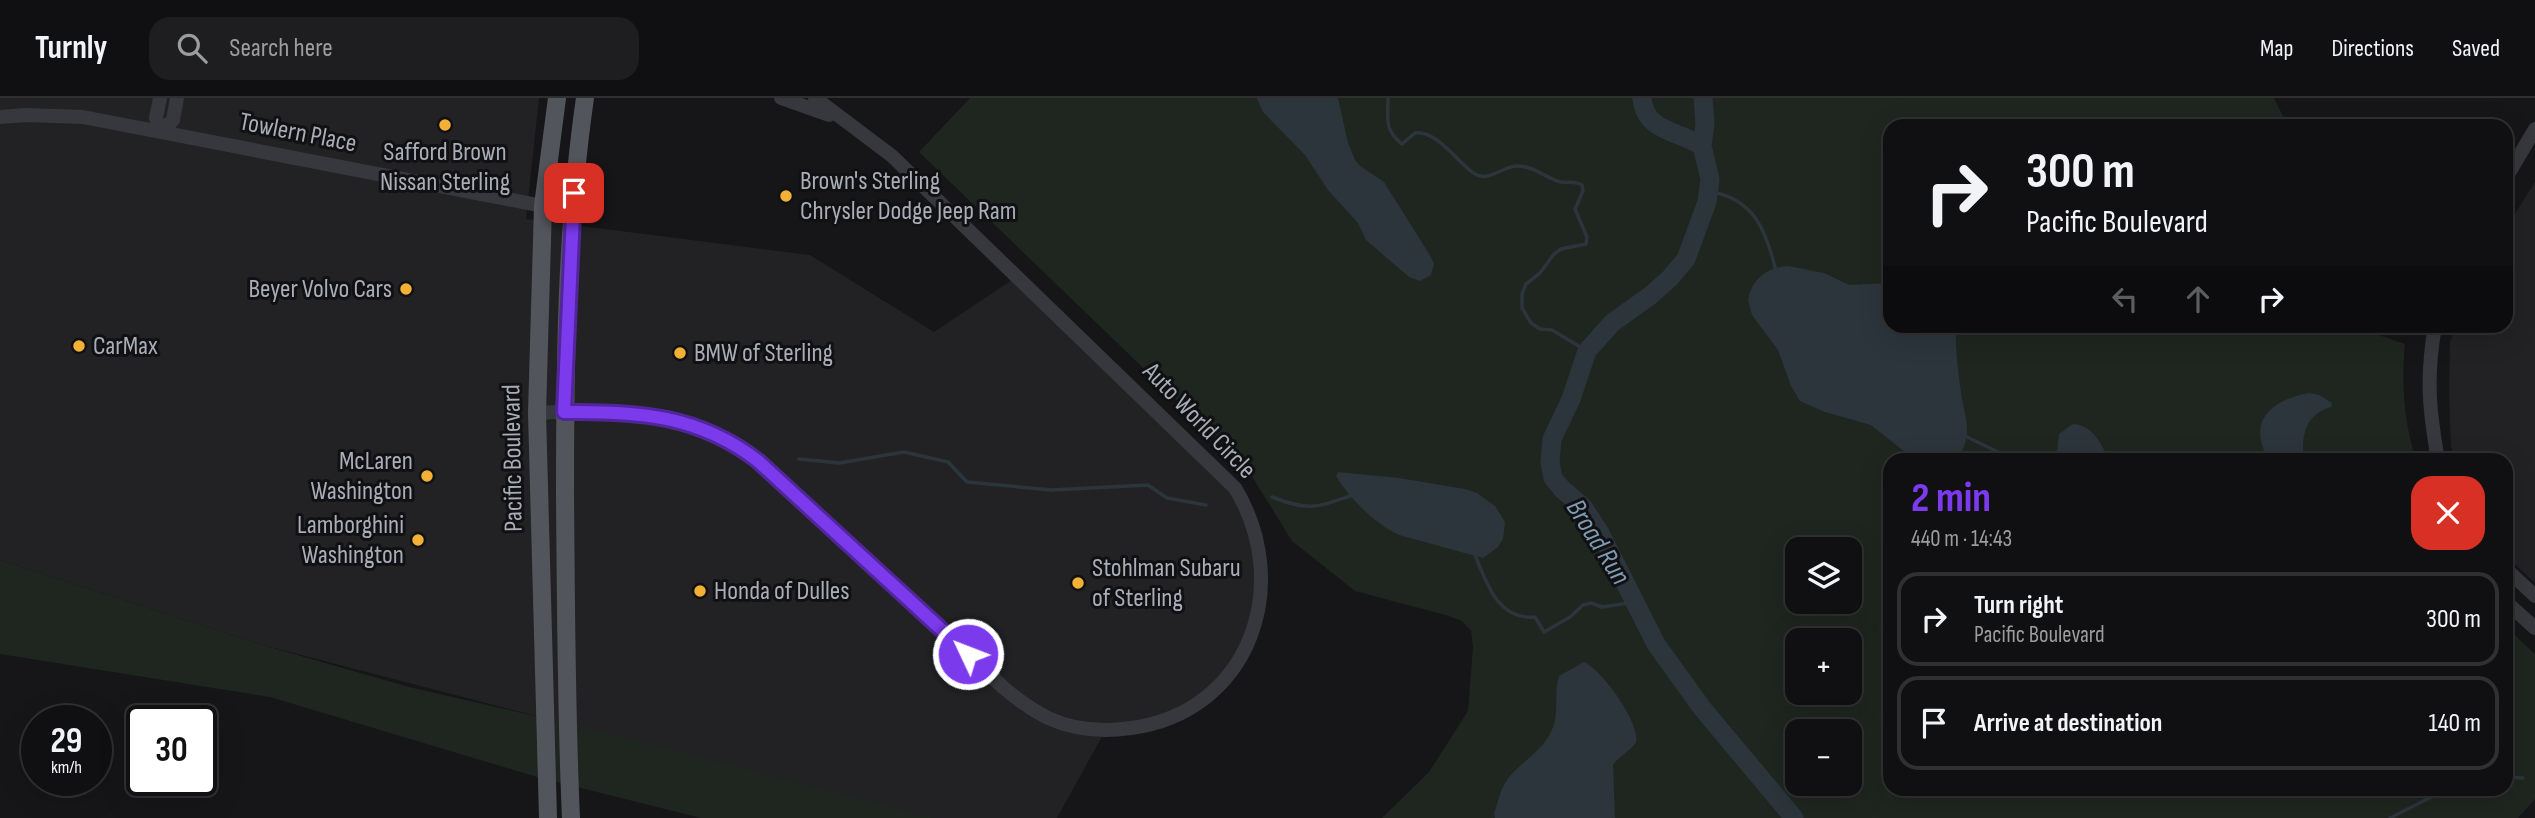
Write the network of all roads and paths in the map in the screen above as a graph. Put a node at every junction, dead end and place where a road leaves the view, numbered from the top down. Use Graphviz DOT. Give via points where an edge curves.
graph roads {
  1 [pos="160,98"];
  2 [pos="177,98"];
  3 [pos="557,98"];
  4 [pos="585,98"];
  5 [pos="781,98"];
  6 [pos="815,98"];
  7 [pos="0,117"];
  8 [pos="847,121"];
  9 [pos="2535,130"];
  10 [pos="161,132"];
  11 [pos="2513,166"];
  12 [pos="543,206"];
  13 [pos="2434,333"];
  14 [pos="564,412"];
  15 [pos="537,413"];
  16 [pos="2437,453"];
  17 [pos="2513,576"];
  18 [pos="2535,596"];
  19 [pos="2513,608"];
  20 [pos="2535,628"];
  21 [pos="571,809"];
  22 [pos="548,818"];
  1 -- 10 [label="street" via="156,118"];
  2 -- 10 [label="street" via="173,120"];
  3 -- 12 [label="main road, Pacific Boulevard"];
  4 -- 14 [label="main road, Pacific Boulevard" via="572,214"];
  5 -- 8 [label="street, Auto World Circle"];
  6 -- 8 [label="street, Auto World Circle"];
  7 -- 10 [label="street, Towlern Place" via="64,116"];
  8 -- 14 [label="street, Auto World Circle" via="892,156 1235,488 1256,536 1262,593 1250,639 1219,683 1178,715 1141,727 1096,730 1050,719 1019,701 758,461 727,440 691,424 648,415"];
  9 -- 11 [label="street"];
  10 -- 12 [label="street, Towlern Place"];
  12 -- 15 [label="main road, Pacific Boulevard"];
  13 -- 16 [label="street" via="2428,372"];
  14 -- 15 [label="street, Auto World Circle"];
  14 -- 21 [label="main road, Pacific Boulevard"];
  15 -- 22 [label="main road, Pacific Boulevard"];
  17 -- 18 [label="street"];
  19 -- 20 [label="street"];
}
